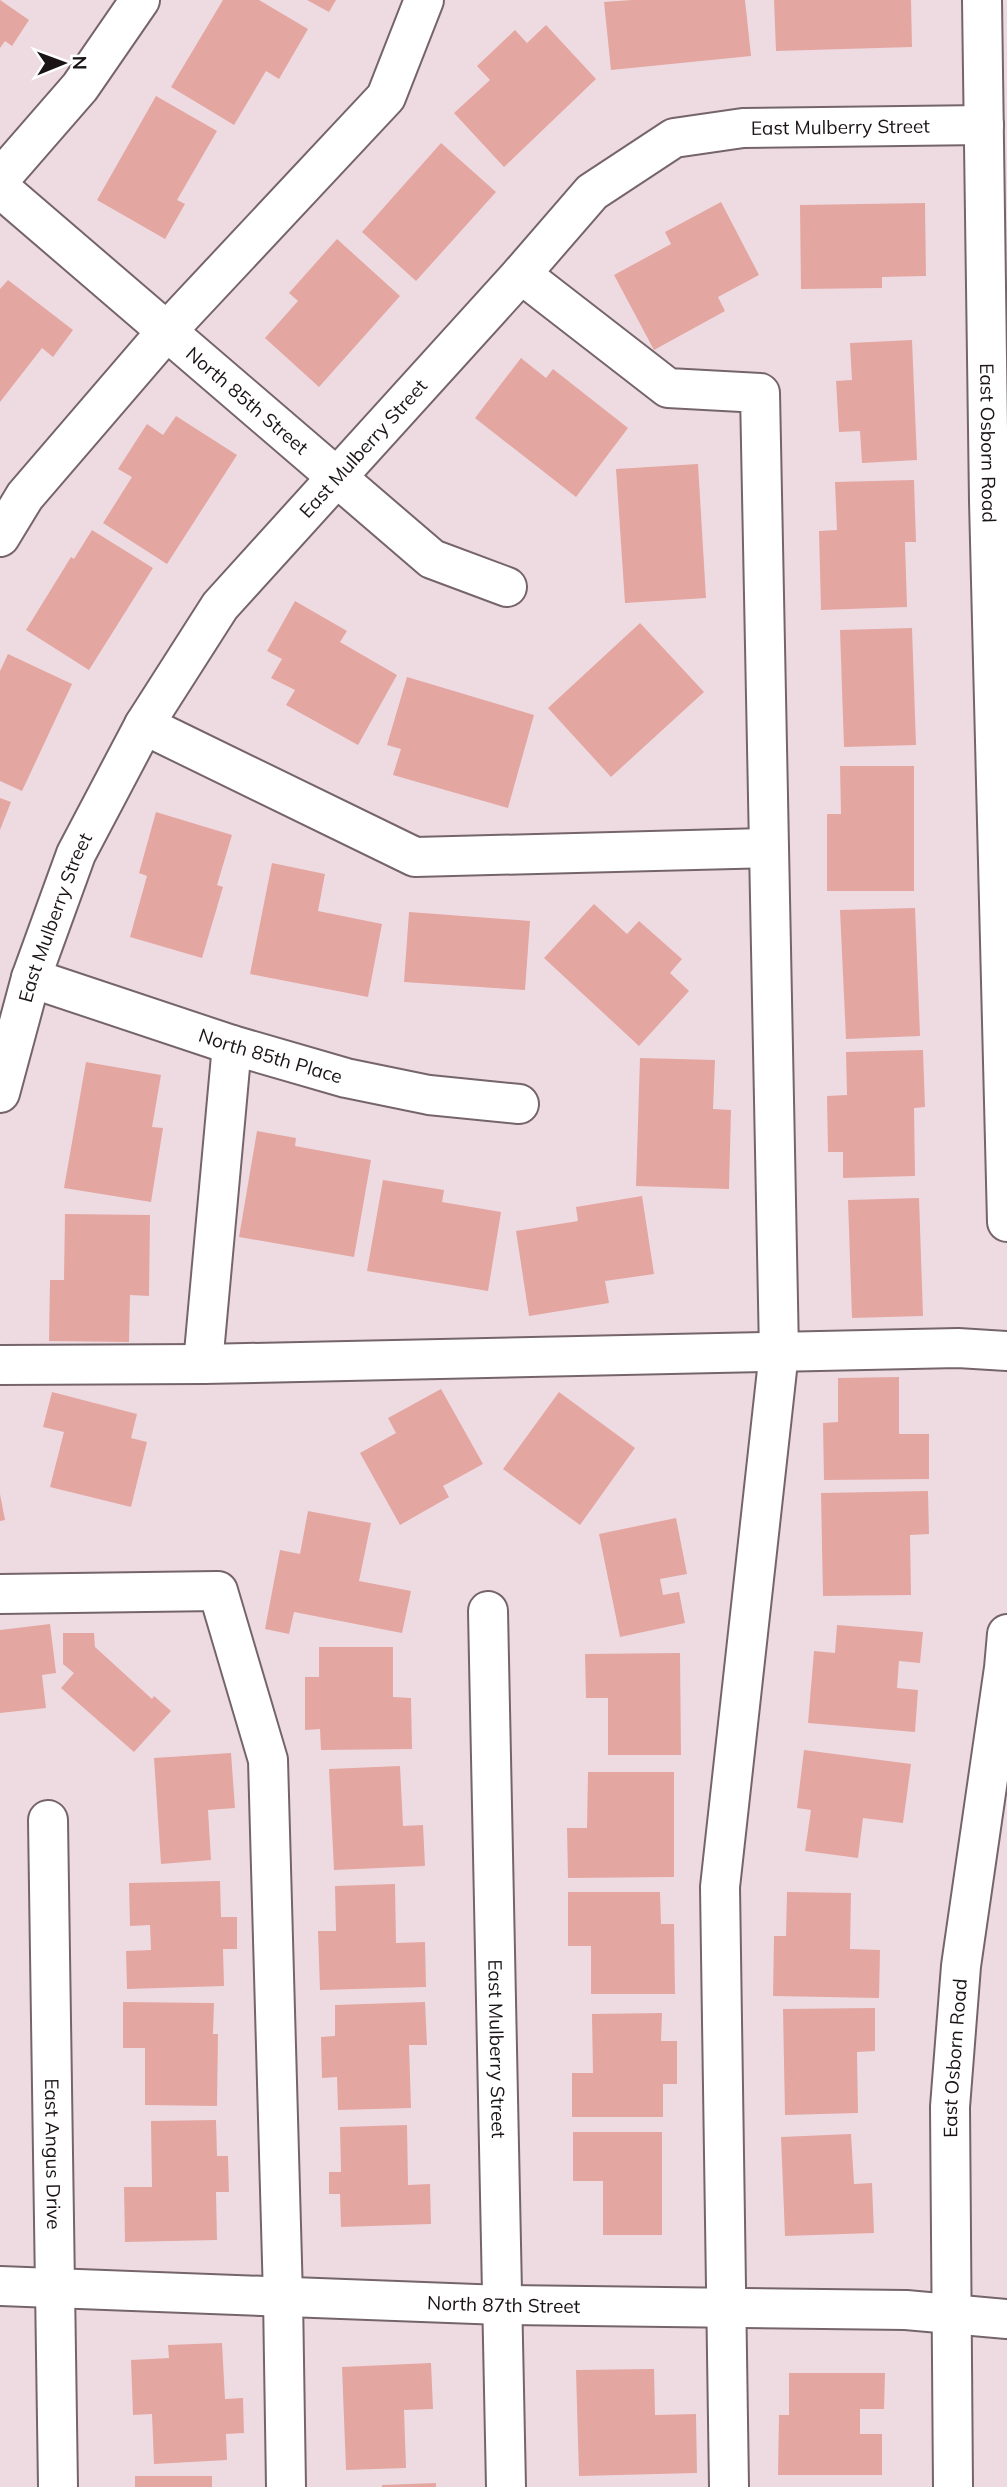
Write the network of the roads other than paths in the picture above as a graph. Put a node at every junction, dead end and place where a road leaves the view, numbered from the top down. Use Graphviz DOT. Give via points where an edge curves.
graph roads {
  1 [pos="140,0"];
  2 [pos="424,0"];
  3 [pos="982,0"];
  4 [pos="984,125"];
  5 [pos="0,179"];
  6 [pos="0,188"];
  7 [pos="996,269"];
  8 [pos="521,274"];
  9 [pos="166,332"];
  10 [pos="334,477"];
  11 [pos="998,500"];
  12 [pos="0,537"];
  13 [pos="507,587"];
  14 [pos="144,724"];
  15 [pos="769,848"];
  16 [pos="31,978"];
  17 [pos="232,1045"];
  18 [pos="0,1093"];
  19 [pos="519,1104"];
  20 [pos="1007,1222"];
  21 [pos="1007,1351"];
  22 [pos="779,1352"];
  23 [pos="203,1364"];
  24 [pos="0,1365"];
  25 [pos="0,1594"];
  26 [pos="488,1611"];
  27 [pos="1007,1634"];
  28 [pos="48,1820"];
  29 [pos="0,2286"];
  30 [pos="55,2288"];
  31 [pos="283,2297"];
  32 [pos="502,2305"];
  33 [pos="725,2308"];
  34 [pos="952,2313"];
  35 [pos="1007,2319"];
  36 [pos="58,2487"];
  37 [pos="286,2487"];
  38 [pos="506,2487"];
  39 [pos="729,2487"];
  40 [pos="953,2487"];
  1 -- 5 [label="street" via="80,88"];
  2 -- 9 [label="street" via="386,97"];
  3 -- 4 [label="street, East Osborn Road"];
  4 -- 7 [label="street, East Osborn Road"];
  4 -- 8 [label="street, East Mulberry Street" via="743,128 674,138 592,192"];
  6 -- 9 [label="street, North 85th Street"];
  7 -- 11 [label="street, East Osborn Road"];
  8 -- 10 [label="street, East Mulberry Street"];
  8 -- 15 [label="street" via="668,388 760,393"];
  9 -- 10 [label="street, North 85th Street"];
  9 -- 12 [label="street" via="25,496"];
  10 -- 13 [label="street, North 85th Street" via="432,559"];
  10 -- 14 [label="street, East Mulberry Street" via="220,606"];
  11 -- 20 [label="street, East Osborn Road"];
  14 -- 15 [label="street" via="415,857"];
  14 -- 16 [label="street, East Mulberry Street" via="76,854"];
  15 -- 22 [label="street"];
  16 -- 17 [label="street, North 85th Place"];
  16 -- 18 [label="street, East Mulberry Street"];
  17 -- 19 [label="street, North 85th Place" via="429,1095"];
  17 -- 23 [label="street"];
  21 -- 22 [label="street"];
  22 -- 23 [label="street"];
  22 -- 33 [label="street" via="720,1887"];
  23 -- 24 [label="street"];
  25 -- 31 [label="street" via="218,1591 268,1760"];
  26 -- 32 [label="street, East Mulberry Street"];
  27 -- 34 [label="street, East Osborn Road" via="956,2021 950,2107"];
  28 -- 30 [label="street, East Angus Drive"];
  29 -- 30 [label="street, North 87th Street"];
  30 -- 31 [label="street, North 87th Street"];
  30 -- 36 [label="street, East Angus Drive"];
  31 -- 32 [label="street, North 87th Street"];
  31 -- 37 [label="street"];
  32 -- 33 [label="street, North 87th Street"];
  32 -- 38 [label="street, East Mulberry Street"];
  33 -- 34 [label="street, North 87th Street"];
  33 -- 39 [label="street"];
  34 -- 35 [label="street, North 87th Street"];
  34 -- 40 [label="street, East Osborn Road"];
}
